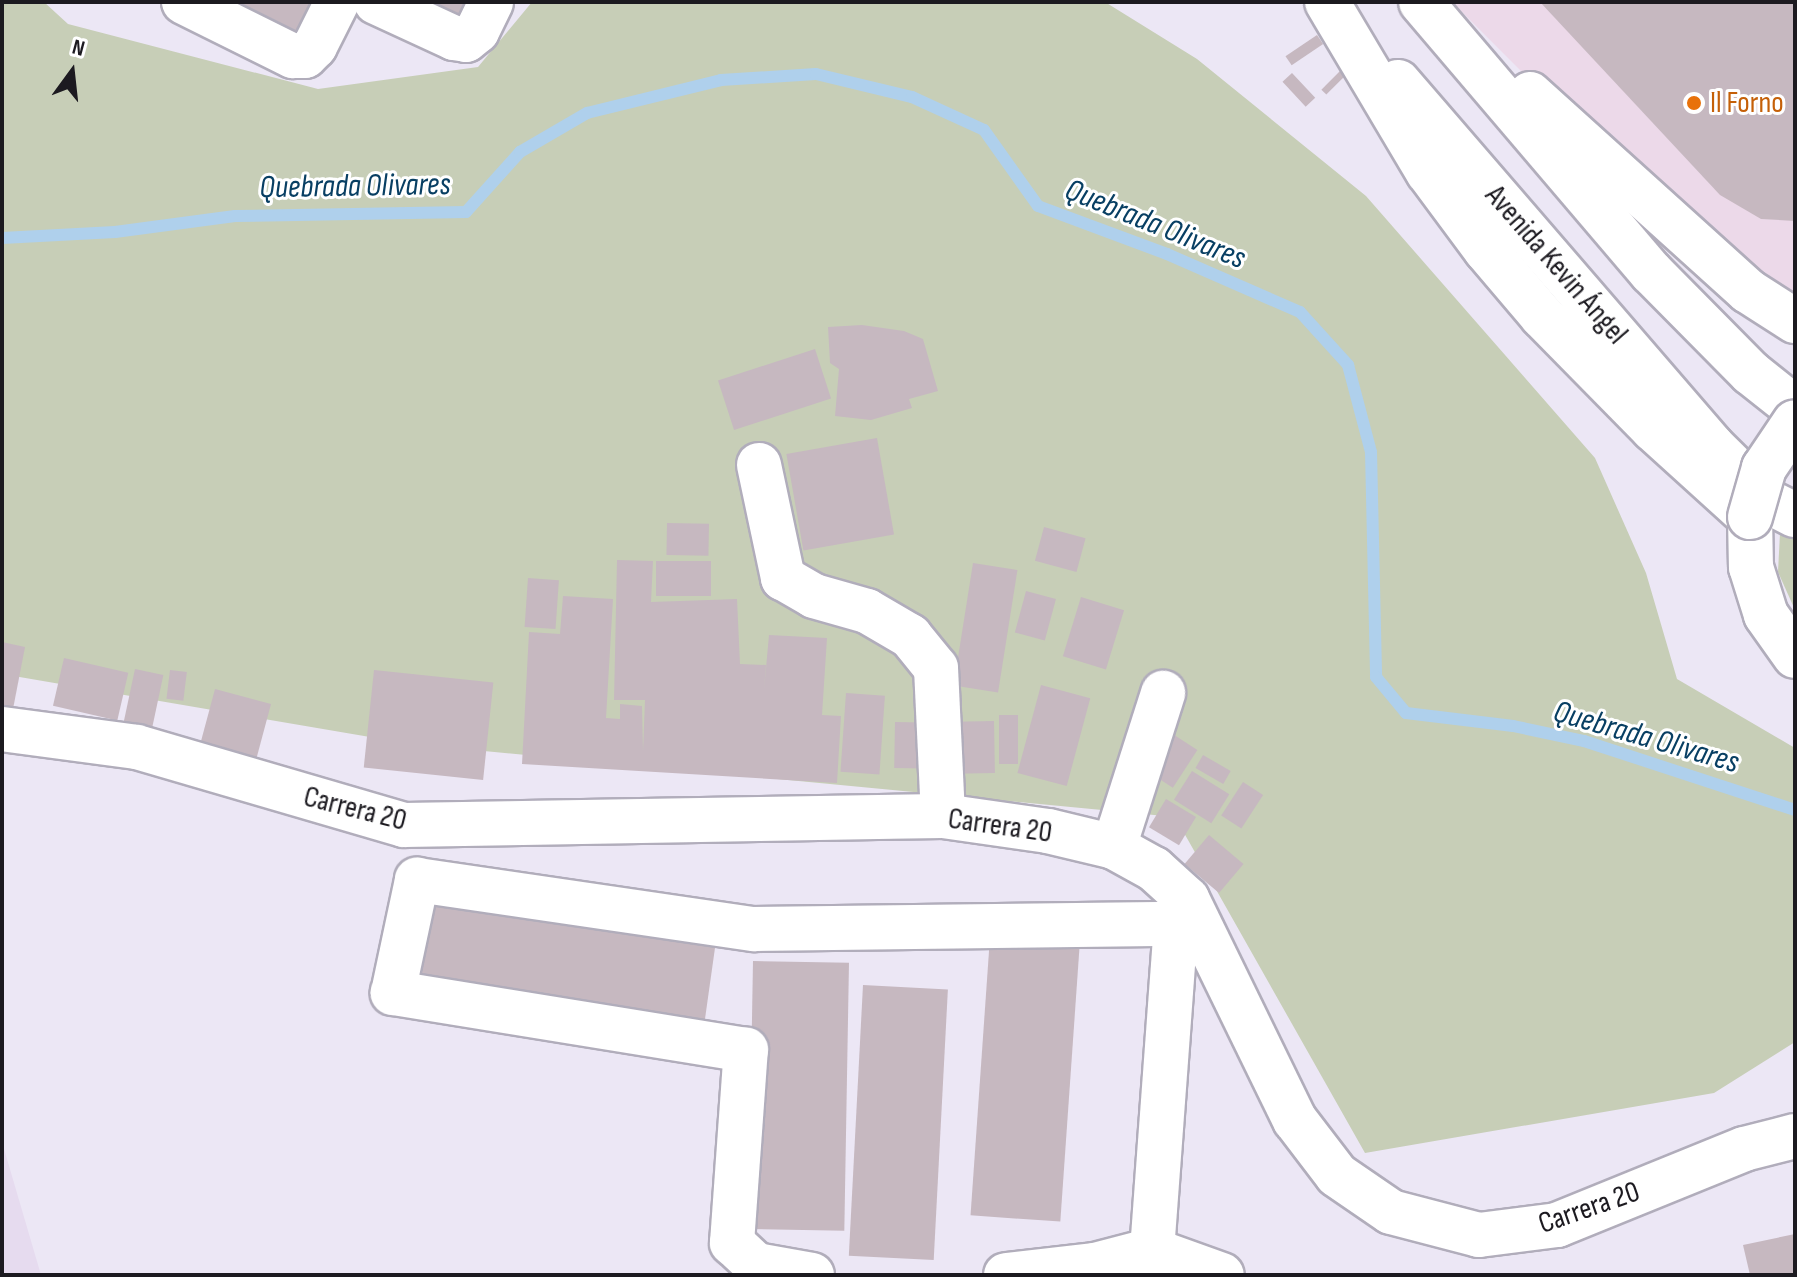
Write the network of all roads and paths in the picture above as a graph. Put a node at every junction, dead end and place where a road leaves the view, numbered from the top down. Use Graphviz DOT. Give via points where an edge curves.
graph roads {
  1 [pos="184,2"];
  2 [pos="337,2"];
  3 [pos="376,2"];
  4 [pos="491,2"];
  5 [pos="1327,2"];
  6 [pos="1421,2"];
  7 [pos="1431,2"];
  8 [pos="1795,321"];
  9 [pos="1795,408"];
  10 [pos="1795,422"];
  11 [pos="759,465"];
  12 [pos="1795,515"];
  13 [pos="1750,517"];
  14 [pos="1795,656"];
  15 [pos="1163,693"];
  16 [pos="2,729"];
  17 [pos="943,816"];
  18 [pos="1114,847"];
  19 [pos="1795,1136"];
  20 [pos="1152,1250"];
  21 [pos="812,1275"];
  22 [pos="1006,1275"];
  23 [pos="1222,1275"];
  1 -- 2 [label="main road" via="293,56 305,56 315,46"];
  3 -- 4 [label="main road" via="466,40 477,31"];
  5 -- 12 [label="main road, Avenida Kevin Ángel" via="1712,446 1769,502"];
  5 -- 13 [label="main road" via="1428,172 1486,250 1542,316 1653,429"];
  6 -- 9 [label="main road" via="1651,272 1751,373"];
  7 -- 8 [label="main road" via="1748,291"];
  10 -- 13 [label="main road, bridge" via="1764,468"];
  11 -- 17 [label="main road" via="783,578 814,596 867,611 910,636 936,668"];
  13 -- 14 [label="main road" via="1751,567 1766,615"];
  15 -- 18 [label="main road"];
  16 -- 17 [label="main road, Carrera 20" via="137,747 404,825"];
  17 -- 18 [label="main road, Carrera 20"];
  18 -- 19 [label="main road, Carrera 20" via="1154,869 1187,899 1295,1120 1337,1175 1391,1212 1479,1235 1557,1225 1744,1149"];
  20 -- 21 [label="main road" via="1176,924 754,929 417,880 393,993 746,1050 732,1243 756,1265"];
  20 -- 22 [label="main road" via="1095,1265"];
  20 -- 23 [label="main road"];
}
